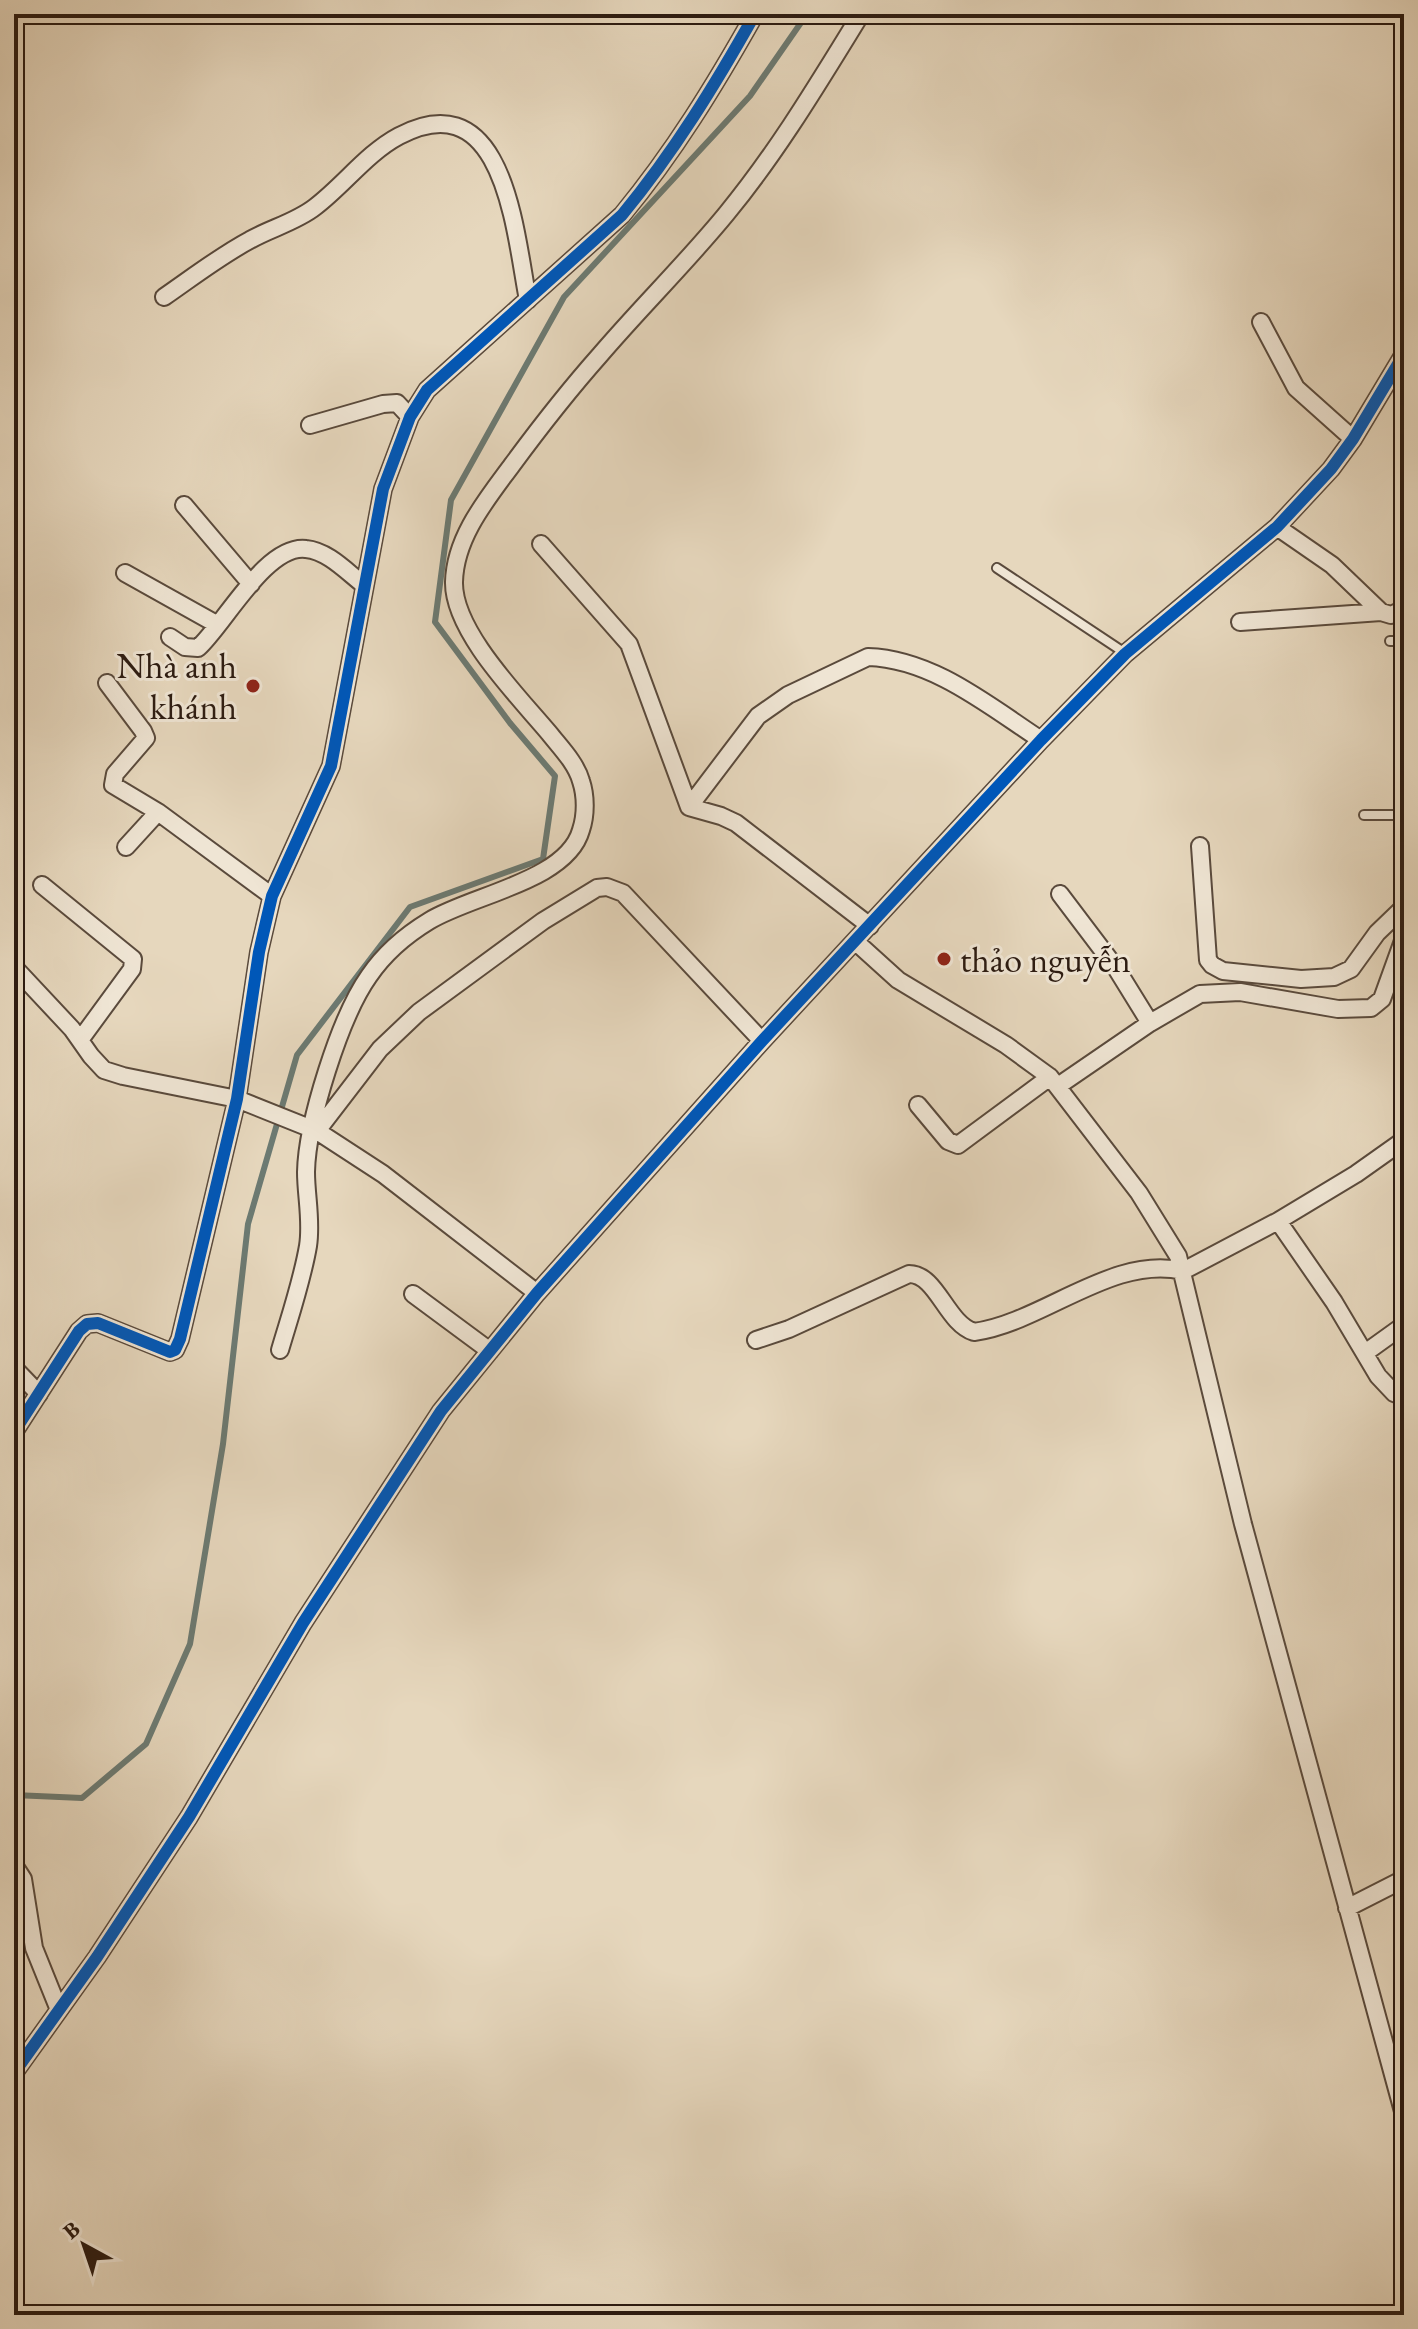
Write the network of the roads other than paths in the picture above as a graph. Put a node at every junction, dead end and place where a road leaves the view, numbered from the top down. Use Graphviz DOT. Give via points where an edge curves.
graph roads {
  1 [pos="755,14"];
  2 [pos="861,14"];
  3 [pos="164,297"];
  4 [pos="528,300"];
  5 [pos="1261,322"];
  6 [pos="1404,354"];
  7 [pos="410,417"];
  8 [pos="310,425"];
  9 [pos="1353,439"];
  10 [pos="184,505"];
  11 [pos="1277,527"];
  12 [pos="541,544"];
  13 [pos="997,568"];
  14 [pos="125,573"];
  15 [pos="251,584"];
  16 [pos="364,585"];
  17 [pos="1404,609"];
  18 [pos="1381,612"];
  19 [pos="1240,622"];
  20 [pos="218,625"];
  21 [pos="170,637"];
  22 [pos="1390,641"];
  23 [pos="1404,641"];
  24 [pos="1125,654"];
  25 [pos="107,683"];
  26 [pos="1041,740"];
  27 [pos="689,807"];
  28 [pos="158,812"];
  29 [pos="1364,815"];
  30 [pos="1404,815"];
  31 [pos="1200,846"];
  32 [pos="126,847"];
  33 [pos="42,885"];
  34 [pos="1060,894"];
  35 [pos="272,896"];
  36 [pos="1404,907"];
  37 [pos="870,926"];
  38 [pos="1404,938"];
  39 [pos="856,942"];
  40 [pos="14,967"];
  41 [pos="1150,1023"];
  42 [pos="80,1040"];
  43 [pos="762,1041"];
  44 [pos="1054,1081"];
  45 [pos="245,1102"];
  46 [pos="918,1105"];
  47 [pos="309,1127"];
  48 [pos="1404,1140"];
  49 [pos="1278,1221"];
  50 [pos="1183,1271"];
  51 [pos="537,1293"];
  52 [pos="413,1294"];
  53 [pos="1404,1325"];
  54 [pos="756,1340"];
  55 [pos="280,1350"];
  56 [pos="490,1351"];
  57 [pos="1365,1353"];
  58 [pos="14,1368"];
  59 [pos="39,1394"];
  60 [pos="1404,1397"];
  61 [pos="14,1432"];
  62 [pos="14,1865"];
  63 [pos="1404,1879"];
  64 [pos="1347,1908"];
  65 [pos="59,2010"];
  66 [pos="1404,2048"];
  67 [pos="1388,2058"];
  68 [pos="16,2066"];
  69 [pos="1404,2115"];
  1 -- 4 [label="street" via="699,112 650,182 622,215"];
  2 -- 47 [label="street" via="761,170 556,407 466,535 457,559 455,600 475,641 581,777 581,829 568,854 550,868 431,919 385,956 344,1023"];
  3 -- 4 [label="street" via="241,245 314,209 400,136 451,126 474,135 496,166"];
  4 -- 7 [label="street" via="427,390"];
  5 -- 9 [label="street" via="1296,388"];
  6 -- 9 [label="street"];
  7 -- 8 [label="street" via="400,405 383,404"];
  7 -- 16 [label="street" via="383,489"];
  9 -- 11 [label="street"];
  10 -- 15 [label="street"];
  11 -- 18 [label="street" via="1332,565"];
  11 -- 24 [label="street"];
  12 -- 27 [label="street" via="629,644"];
  13 -- 24 [label="lane"];
  14 -- 20 [label="street"];
  15 -- 16 [label="street" via="279,557 308,548"];
  15 -- 20 [label="street"];
  16 -- 35 [label="street" via="331,766"];
  17 -- 18 [label="street" via="1391,615"];
  18 -- 19 [label="street"];
  20 -- 21 [label="street" via="194,649"];
  22 -- 23 [label="lane"];
  24 -- 26 [label="street"];
  25 -- 28 [label="street" via="146,738 115,774 113,785"];
  26 -- 27 [label="street" via="942,677 868,657 788,695 758,716"];
  26 -- 37 [label="street"];
  27 -- 37 [label="street" via="743,828"];
  28 -- 32 [label="street"];
  28 -- 35 [label="street"];
  29 -- 30 [label="lane"];
  31 -- 36 [label="street" via="1208,960 1223,971 1334,977 1351,969"];
  33 -- 42 [label="street" via="133,959 132,969"];
  34 -- 41 [label="street"];
  35 -- 45 [label="street" via="259,952"];
  37 -- 39 [label="street"];
  38 -- 41 [label="street" via="1382,999 1371,1008 1338,1009 1223,991 1188,999"];
  39 -- 43 [label="street"];
  39 -- 44 [label="street" via="898,980 1006,1045"];
  40 -- 42 [label="street"];
  41 -- 44 [label="street"];
  42 -- 45 [label="street" via="97,1064 111,1073"];
  43 -- 47 [label="street" via="623,893 597,888 419,1012"];
  43 -- 51 [label="street"];
  44 -- 46 [label="street" via="958,1145 948,1141"];
  44 -- 50 [label="street" via="1139,1193"];
  45 -- 47 [label="street"];
  45 -- 59 [label="street" via="175,1350 91,1322 79,1331"];
  47 -- 51 [label="street" via="383,1174"];
  47 -- 55 [label="street" via="308,1244"];
  48 -- 49 [label="street"];
  49 -- 50 [label="street"];
  49 -- 57 [label="street"];
  50 -- 54 [label="street" via="1164,1266 1122,1274 974,1332 923,1277 909,1274"];
  50 -- 64 [label="street" via="1243,1524"];
  51 -- 56 [label="street"];
  52 -- 56 [label="street"];
  53 -- 57 [label="street"];
  56 -- 65 [label="street" via="441,1411 303,1623 189,1817"];
  57 -- 60 [label="street" via="1378,1376"];
  58 -- 59 [label="street"];
  59 -- 61 [label="street"];
  62 -- 65 [label="street" via="23,1879 34,1948"];
  63 -- 64 [label="street"];
  64 -- 67 [label="street"];
  65 -- 68 [label="street"];
  66 -- 67 [label="street"];
  67 -- 69 [label="street"];
}
